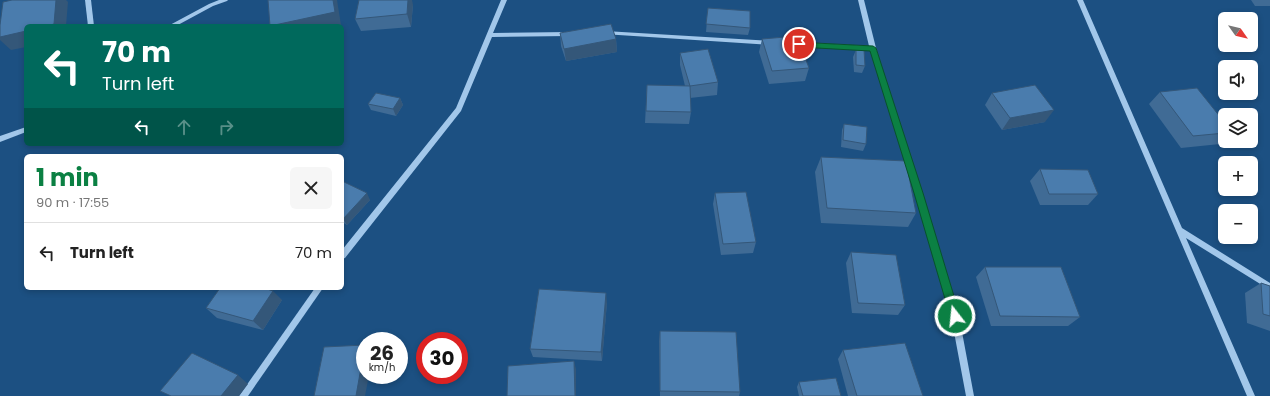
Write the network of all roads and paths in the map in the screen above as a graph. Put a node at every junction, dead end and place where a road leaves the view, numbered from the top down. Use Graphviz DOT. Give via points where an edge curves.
graph roads {
  1 [pos="88,0"];
  2 [pos="225,0"];
  3 [pos="504,0"];
  4 [pos="861,0"];
  5 [pos="1080,0"];
  6 [pos="90,24"];
  7 [pos="175,24"];
  8 [pos="601,33"];
  9 [pos="578,34"];
  10 [pos="491,35"];
  11 [pos="780,43"];
  12 [pos="787,44"];
  13 [pos="873,48"];
  14 [pos="24,130"];
  15 [pos="0,139"];
  16 [pos="1180,230"];
  17 [pos="344,253"];
  18 [pos="1270,287"];
  19 [pos="318,290"];
  20 [pos="243,396"];
  21 [pos="970,396"];
  22 [pos="1251,396"];
  1 -- 6 [label="street"];
  2 -- 7 [label="street"];
  3 -- 10 [label="street"];
  4 -- 13 [label="street"];
  5 -- 16 [label="street"];
  8 -- 11 [label="street"];
  9 -- 10 [label="street"];
  10 -- 17 [label="street" via="459,109"];
  12 -- 13 [label="street"];
  13 -- 21 [label="street" via="955,316"];
  14 -- 15 [label="street"];
  16 -- 18 [label="street"];
  16 -- 22 [label="street"];
  19 -- 20 [label="street"];
}
